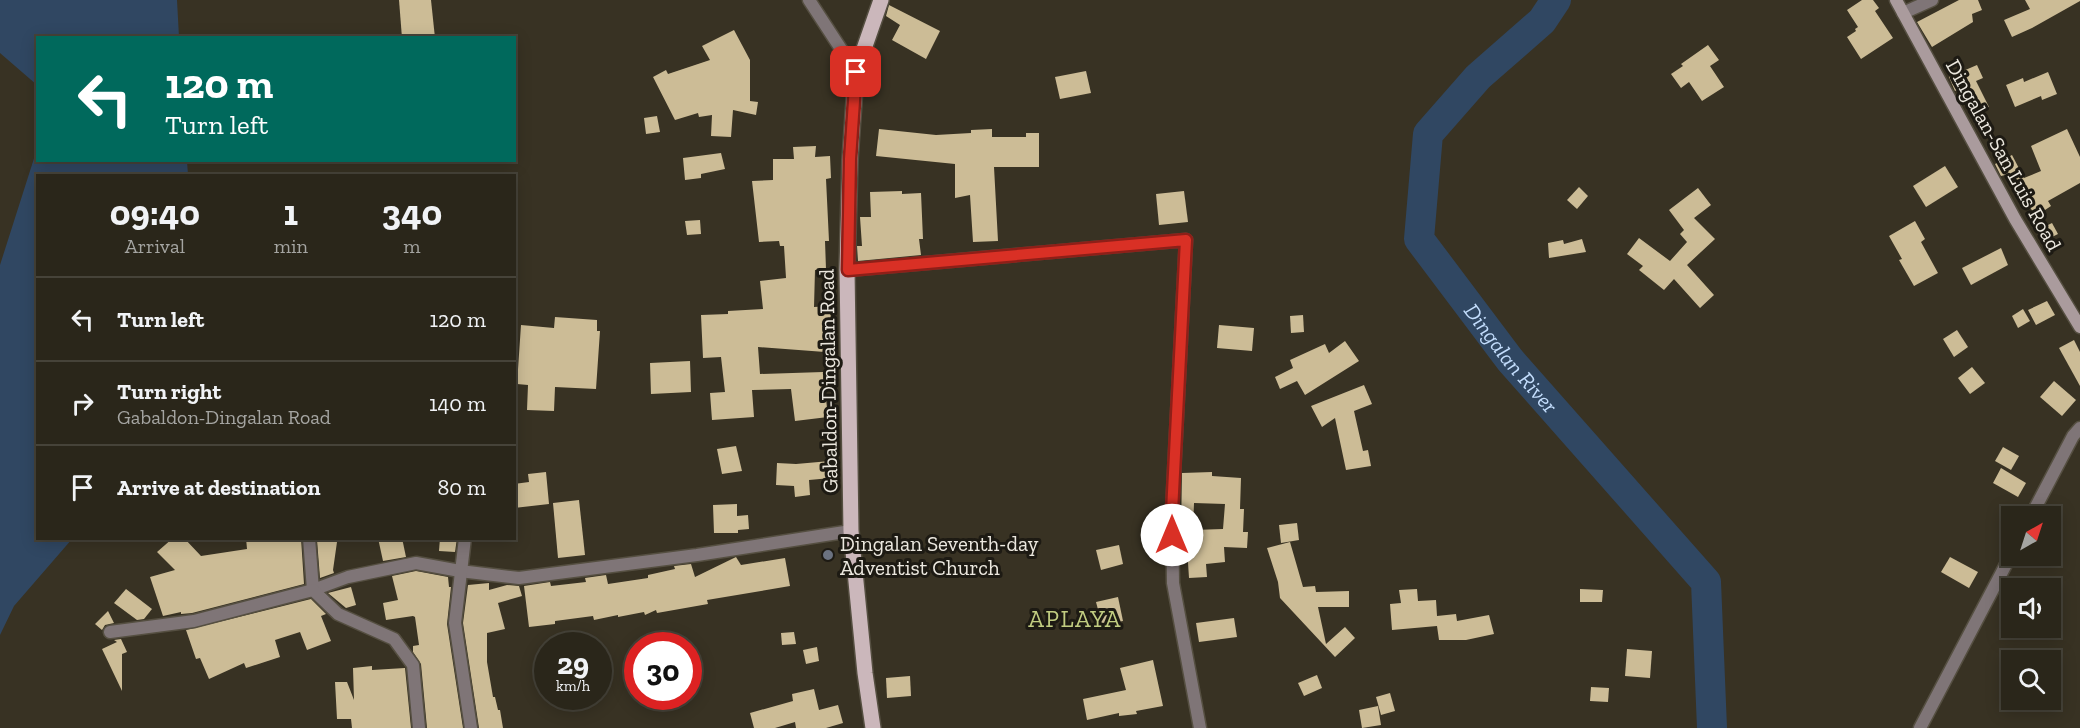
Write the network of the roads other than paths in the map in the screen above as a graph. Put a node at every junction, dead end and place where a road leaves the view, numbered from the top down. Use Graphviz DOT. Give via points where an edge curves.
graph roads {
  1 [pos="809,0"];
  2 [pos="880,0"];
  3 [pos="1896,0"];
  4 [pos="1932,0"];
  5 [pos="1903,13"];
  6 [pos="856,72"];
  7 [pos="848,270"];
  8 [pos="2080,327"];
  9 [pos="2080,428"];
  10 [pos="2036,506"];
  11 [pos="852,531"];
  12 [pos="309,540"];
  13 [pos="465,540"];
  14 [pos="2006,566"];
  15 [pos="460,571"];
  16 [pos="313,590"];
  17 [pos="110,632"];
  18 [pos="419,728"];
  19 [pos="471,728"];
  20 [pos="873,728"];
  21 [pos="1200,728"];
  22 [pos="1920,728"];
  1 -- 6 [label="street"];
  2 -- 6 [label="main road, Gabaldon-Dingalan Road"];
  3 -- 5 [label="street, Dingalan-San Luis Road"];
  4 -- 5 [label="street"];
  5 -- 8 [label="street, Dingalan-San Luis Road" via="2015,219"];
  6 -- 7 [label="main road, Gabaldon-Dingalan Road"];
  7 -- 11 [label="main road, Gabaldon-Dingalan Road"];
  7 -- 21 [label="street" via="1186,240 1172,512 1173,583"];
  9 -- 10 [label="street"];
  11 -- 15 [label="street" via="519,578"];
  11 -- 20 [label="main road, Gabaldon-Dingalan Road"];
  12 -- 16 [label="street"];
  13 -- 15 [label="street"];
  14 -- 22 [label="street"];
  15 -- 16 [label="street" via="416,562 348,577"];
  15 -- 19 [label="street" via="455,623"];
  16 -- 17 [label="street" via="194,621"];
  16 -- 18 [label="street" via="338,614 394,639 413,665"];
}
